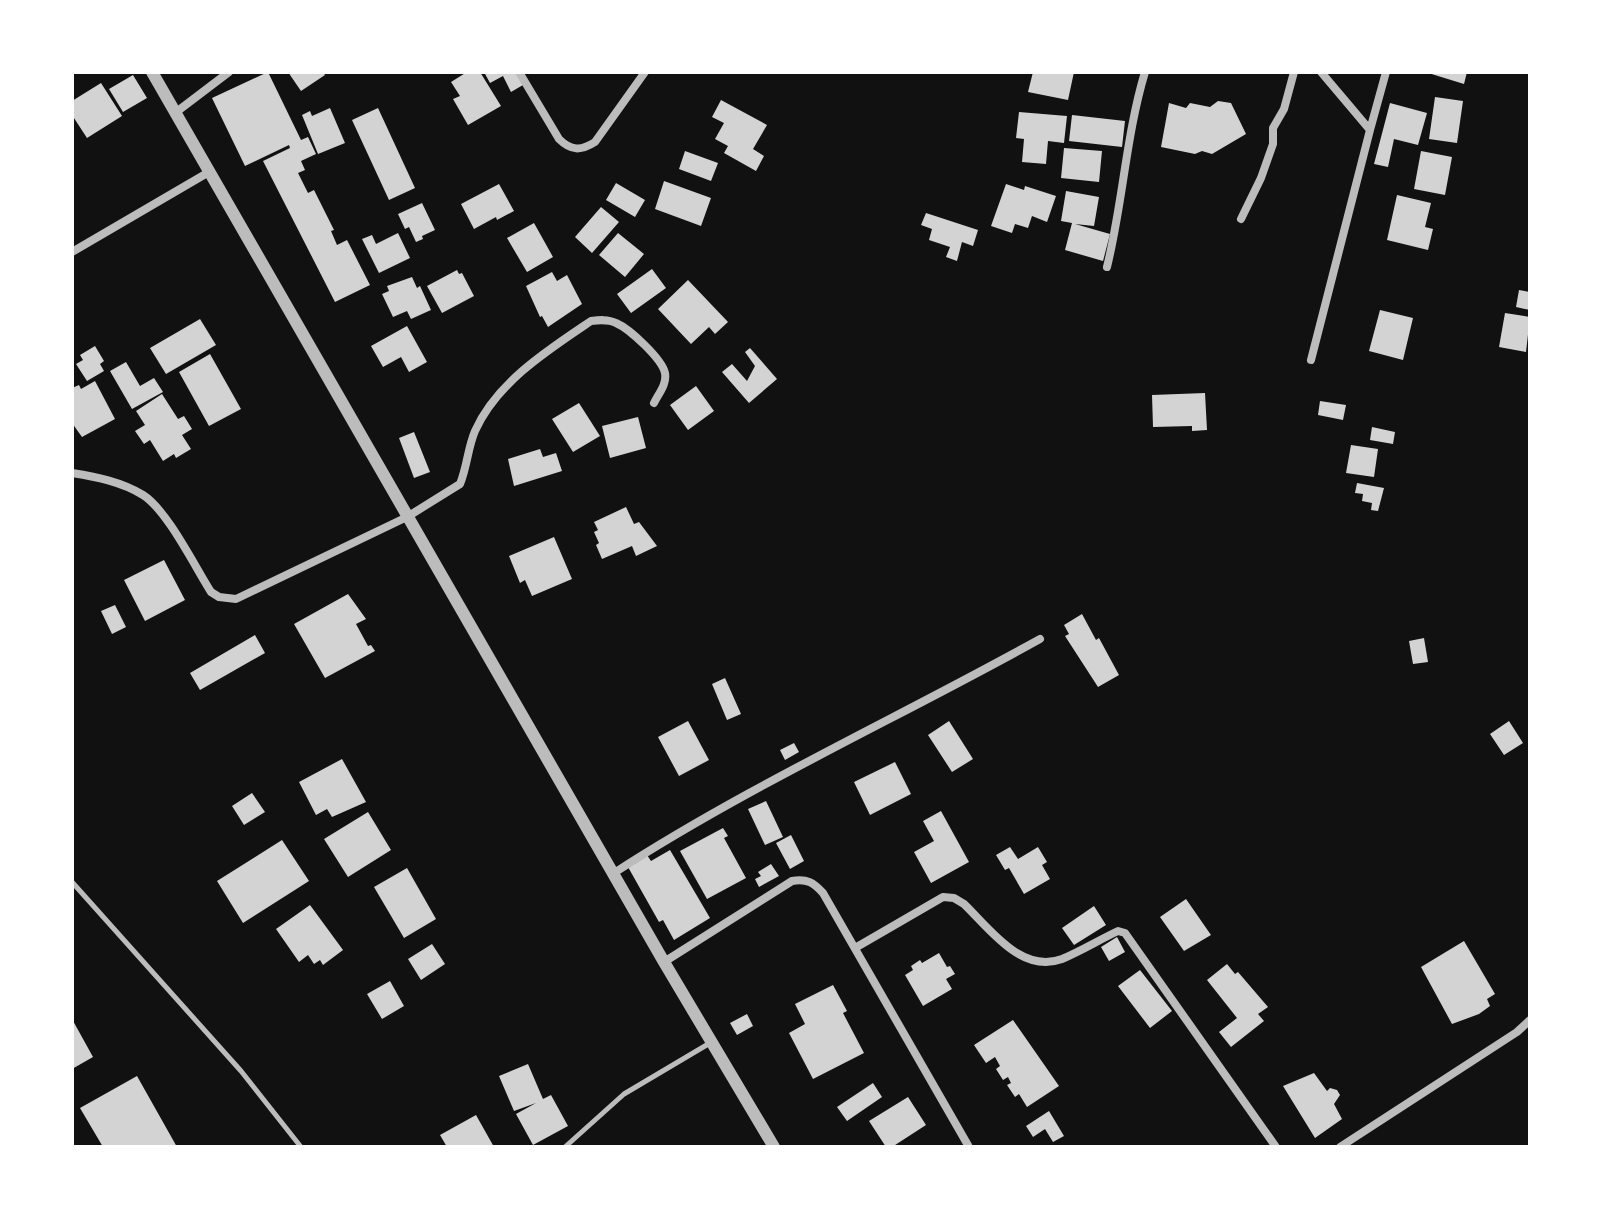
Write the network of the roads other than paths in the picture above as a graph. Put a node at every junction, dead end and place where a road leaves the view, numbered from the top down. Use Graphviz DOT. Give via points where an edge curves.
graph roads {
  1 [pos="152,72"];
  2 [pos="229,72"];
  3 [pos="519,72"];
  4 [pos="645,72"];
  5 [pos="1145,72"];
  6 [pos="1294,72"];
  7 [pos="1321,72"];
  8 [pos="1386,72"];
  9 [pos="175,113"];
  10 [pos="1370,130"];
  11 [pos="209,172"];
  12 [pos="1241,219"];
  13 [pos="72,252"];
  14 [pos="1107,267"];
  15 [pos="1311,360"];
  16 [pos="654,403"];
  17 [pos="72,473"];
  18 [pos="407,517"];
  19 [pos="1040,639"];
  20 [pos="614,873"];
  21 [pos="72,882"];
  22 [pos="855,948"];
  23 [pos="664,962"];
  24 [pos="1530,1020"];
  25 [pos="711,1043"];
  26 [pos="301,1147"];
  27 [pos="565,1147"];
  28 [pos="774,1147"];
  29 [pos="969,1147"];
  30 [pos="1276,1147"];
  31 [pos="1340,1147"];
  1 -- 9 [label="street"];
  2 -- 9 [label="street"];
  3 -- 4 [label="street" via="559,139 576,150 595,142"];
  5 -- 14 [label="street"];
  6 -- 12 [label="street" via="1261,178"];
  7 -- 10 [label="street"];
  8 -- 10 [label="street"];
  9 -- 11 [label="street"];
  10 -- 15 [label="street"];
  11 -- 13 [label="street"];
  11 -- 18 [label="street"];
  16 -- 18 [label="street" via="665,384 659,362 616,322 591,321 519,374 495,399 473,435 460,484"];
  17 -- 18 [label="street" via="145,496 211,592 228,600"];
  18 -- 20 [label="street"];
  19 -- 20 [label="street" via="759,787"];
  20 -- 23 [label="street"];
  21 -- 26 [label="lane" via="241,1071"];
  22 -- 23 [label="street" via="823,893 803,879"];
  22 -- 29 [label="street"];
  22 -- 30 [label="street" via="943,897 964,904 1020,956 1040,962 1059,960 1118,931 1125,933"];
  23 -- 25 [label="street"];
  24 -- 31 [label="street"];
  25 -- 27 [label="lane" via="624,1094"];
  25 -- 28 [label="street"];
}
